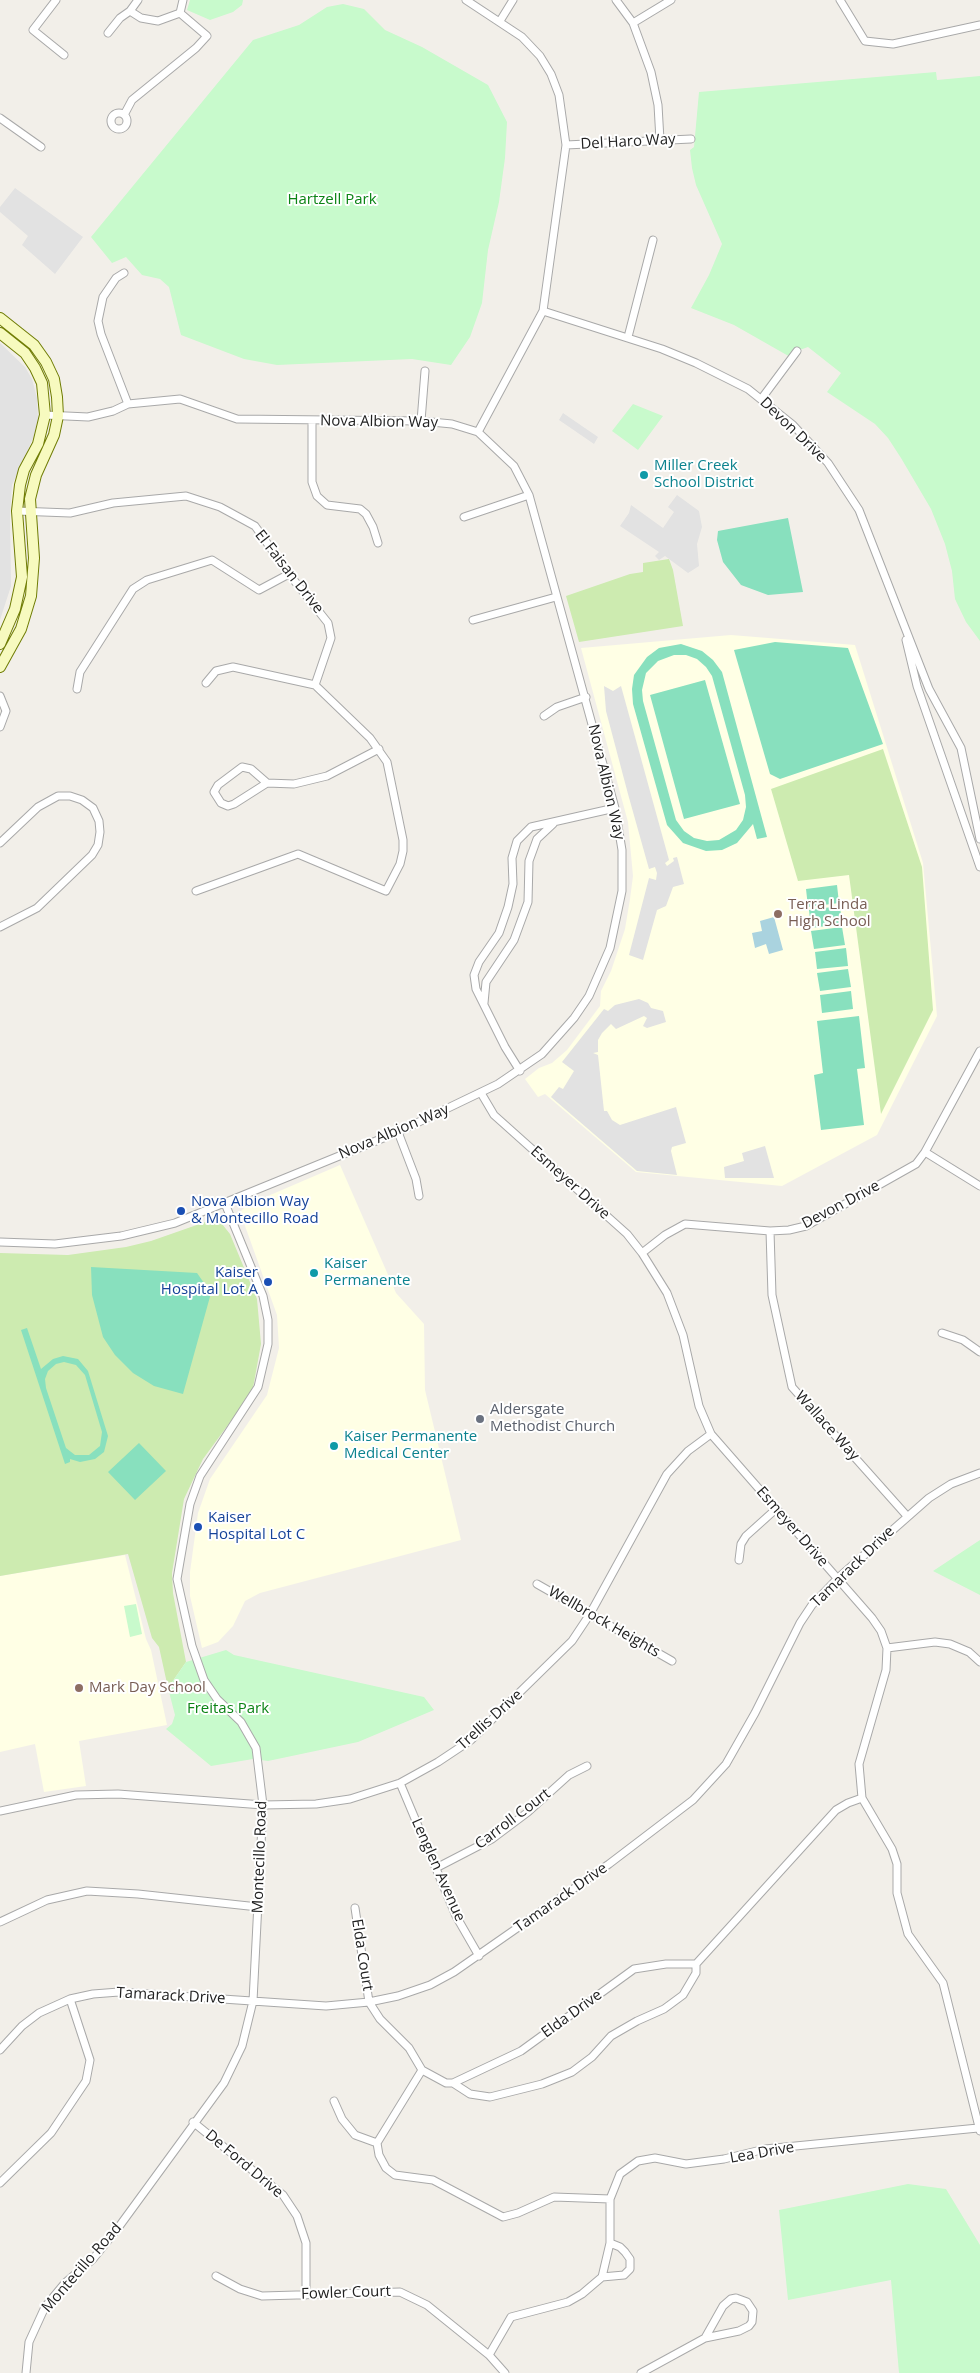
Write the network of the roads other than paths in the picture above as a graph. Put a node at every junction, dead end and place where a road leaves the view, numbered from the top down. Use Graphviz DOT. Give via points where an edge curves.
graph roads {
  1 [pos="138,0"];
  2 [pos="183,0"];
  3 [pos="466,0"];
  4 [pos="513,0"];
  5 [pos="616,0"];
  6 [pos="670,0"];
  7 [pos="840,0"];
  8 [pos="51,2"];
  9 [pos="130,11"];
  10 [pos="180,13"];
  11 [pos="500,21"];
  12 [pos="633,23"];
  13 [pos="980,25"];
  14 [pos="108,33"];
  15 [pos="64,55"];
  16 [pos="124,114"];
  17 [pos="0,118"];
  18 [pos="690,139"];
  19 [pos="660,140"];
  20 [pos="566,145"];
  21 [pos="41,148"];
  22 [pos="653,240"];
  23 [pos="124,274"];
  24 [pos="543,311"];
  25 [pos="0,318"];
  26 [pos="0,333"];
  27 [pos="628,337"];
  28 [pos="797,351"];
  29 [pos="425,371"];
  30 [pos="762,398"];
  31 [pos="128,404"];
  32 [pos="46,415"];
  33 [pos="58,416"];
  34 [pos="312,420"];
  35 [pos="421,421"];
  36 [pos="478,432"];
  37 [pos="529,495"];
  38 [pos="17,511"];
  39 [pos="30,511"];
  40 [pos="464,517"];
  41 [pos="378,543"];
  42 [pos="289,574"];
  43 [pos="556,597"];
  44 [pos="901,618"];
  45 [pos="473,620"];
  46 [pos="0,644"];
  47 [pos="0,667"];
  48 [pos="206,683"];
  49 [pos="315,685"];
  50 [pos="77,689"];
  51 [pos="0,696"];
  52 [pos="586,697"];
  53 [pos="544,716"];
  54 [pos="0,727"];
  55 [pos="379,749"];
  56 [pos="267,783"];
  57 [pos="616,808"];
  58 [pos="552,824"];
  59 [pos="980,839"];
  60 [pos="0,843"];
  61 [pos="980,867"];
  62 [pos="196,891"];
  63 [pos="0,927"];
  64 [pos="484,1004"];
  65 [pos="980,1051"];
  66 [pos="520,1071"];
  67 [pos="480,1093"];
  68 [pos="398,1132"];
  69 [pos="926,1152"];
  70 [pos="980,1186"];
  71 [pos="419,1196"];
  72 [pos="224,1201"];
  73 [pos="770,1231"];
  74 [pos="0,1242"];
  75 [pos="642,1253"];
  76 [pos="942,1333"];
  77 [pos="980,1352"];
  78 [pos="711,1434"];
  79 [pos="980,1473"];
  80 [pos="776,1508"];
  81 [pos="908,1516"];
  82 [pos="739,1560"];
  83 [pos="838,1579"];
  84 [pos="537,1584"];
  85 [pos="590,1614"];
  86 [pos="887,1648"];
  87 [pos="672,1661"];
  88 [pos="980,1662"];
  89 [pos="587,1766"];
  90 [pos="400,1783"];
  91 [pos="862,1798"];
  92 [pos="263,1805"];
  93 [pos="0,1812"];
  94 [pos="436,1868"];
  95 [pos="258,1907"];
  96 [pos="355,1908"];
  97 [pos="0,1922"];
  98 [pos="479,1956"];
  99 [pos="696,1964"];
  100 [pos="70,1999"];
  101 [pos="253,2001"];
  102 [pos="369,2002"];
  103 [pos="0,2050"];
  104 [pos="422,2070"];
  105 [pos="453,2083"];
  106 [pos="334,2101"];
  107 [pos="193,2122"];
  108 [pos="979,2129"];
  109 [pos="377,2143"];
  110 [pos="0,2183"];
  111 [pos="610,2199"];
  112 [pos="610,2243"];
  113 [pos="216,2276"];
  114 [pos="602,2277"];
  115 [pos="306,2294"];
  116 [pos="705,2338"];
  117 [pos="489,2355"];
  118 [pos="26,2373"];
  119 [pos="505,2373"];
  120 [pos="641,2373"];
  1 -- 9 [label="street"];
  2 -- 10 [label="street"];
  3 -- 11 [label="street"];
  4 -- 11 [label="street"];
  5 -- 12 [label="street"];
  6 -- 12 [label="street"];
  7 -- 13 [label="street" via="865,41 893,44"];
  8 -- 15 [label="street" via="33,30"];
  9 -- 10 [label="street" via="140,18 158,21"];
  9 -- 14 [label="street"];
  10 -- 16 [label="street" via="207,36 132,100"];
  11 -- 20 [label="street" via="522,37 551,74 559,95"];
  12 -- 19 [label="street" via="651,72 658,105"];
  17 -- 21 [label="street"];
  18 -- 19 [label="street, Del Haro Way"];
  19 -- 20 [label="street, Del Haro Way"];
  20 -- 24 [label="street"];
  22 -- 27 [label="street"];
  23 -- 31 [label="street" via="116,278 102,297 98,321"];
  24 -- 27 [label="street, Devon Drive"];
  24 -- 36 [label="street"];
  25 -- 33 [label="street" via="34,345 46,362 58,397"];
  26 -- 32 [label="street" via="25,353 35,368 42,383"];
  27 -- 30 [label="street, Devon Drive" via="696,362"];
  28 -- 30 [label="street"];
  29 -- 35 [label="street"];
  30 -- 44 [label="street, Devon Drive" via="828,463 859,510"];
  31 -- 33 [label="street, Nova Albion Way" via="94,416"];
  31 -- 34 [label="street, Nova Albion Way" via="180,399 237,419"];
  32 -- 33 [label="street, Nova Albion Way"];
  32 -- 38 [label="street" via="20,485"];
  33 -- 39 [label="street" via="49,450 34,481"];
  34 -- 35 [label="street, Nova Albion Way"];
  34 -- 41 [label="street" via="312,482 317,496 327,505 360,509 373,527"];
  35 -- 36 [label="street, Nova Albion Way" via="452,424"];
  36 -- 37 [label="street, Nova Albion Way" via="514,466"];
  37 -- 40 [label="street"];
  37 -- 43 [label="street, Nova Albion Way"];
  38 -- 39 [label="street, El Faisan Drive"];
  38 -- 46 [label="street" via="22,577 15,609"];
  39 -- 42 [label="street, El Faisan Drive" via="70,513 113,503 186,496 220,507 255,526"];
  39 -- 47 [label="street" via="34,558 31,596 21,629"];
  42 -- 49 [label="street, El Faisan Drive" via="328,623 331,638"];
  42 -- 50 [label="street" via="260,590 212,560 147,580 133,590 80,672"];
  43 -- 45 [label="street"];
  43 -- 52 [label="street, Nova Albion Way"];
  44 -- 59 [label="street, Devon Drive" via="929,689 961,748"];
  44 -- 61 [label="street, Devon Drive" via="917,686"];
  48 -- 49 [label="street" via="216,671 233,667"];
  49 -- 55 [label="street"];
  51 -- 54 [label="street" via="6,711"];
  52 -- 53 [label="street" via="557,707"];
  52 -- 57 [label="street, Nova Albion Way"];
  55 -- 56 [label="street" via="327,776 294,784"];
  55 -- 62 [label="street" via="387,762 403,850 400,864 386,891 298,854"];
  56 -- 56 [label="street" via="251,769 242,768 218,784 214,792 228,806"];
  57 -- 58 [label="street"];
  57 -- 66 [label="street, Nova Albion Way" via="622,850 622,891 616,929 606,961 574,1018 542,1054"];
  58 -- 64 [label="street" via="537,839 529,861 528,902 514,940 486,982"];
  58 -- 64 [label="street" via="531,827 517,840 512,858 513,884 508,907 499,932 474,975 476,989"];
  60 -- 63 [label="street" via="38,806 58,796 82,800 93,808 99,821 99,838 92,855 43,904 26,916"];
  64 -- 66 [label="street"];
  65 -- 69 [label="street, Devon Drive"];
  66 -- 67 [label="street, Nova Albion Way"];
  67 -- 68 [label="street, Nova Albion Way"];
  67 -- 75 [label="street, Esmeyer Drive" via="494,1115 627,1234"];
  68 -- 71 [label="street"];
  68 -- 72 [label="street, Nova Albion Way"];
  69 -- 70 [label="street"];
  69 -- 73 [label="street, Devon Drive" via="916,1164 806,1226"];
  72 -- 74 [label="street, Nova Albion Way" via="175,1222 121,1236 55,1244"];
  72 -- 92 [label="street, Montecillo Road" via="263,1296 268,1344 258,1387 200,1476 190,1504 177,1579 192,1646 204,1680 217,1699 241,1722 256,1748"];
  73 -- 75 [label="street, Devon Drive" via="685,1224"];
  73 -- 81 [label="street, Wallace Way" via="772,1295 792,1387"];
  75 -- 78 [label="street, Esmeyer Drive" via="667,1293 684,1335 700,1406"];
  76 -- 77 [label="street" via="962,1340"];
  78 -- 80 [label="street, Esmeyer Drive"];
  78 -- 85 [label="street, Trellis Drive" via="688,1451 668,1474"];
  79 -- 81 [label="street, Tamarack Drive" via="951,1484"];
  80 -- 82 [label="street" via="746,1536 741,1544"];
  80 -- 83 [label="street, Esmeyer Drive"];
  81 -- 83 [label="street, Tamarack Drive"];
  83 -- 86 [label="street, Esmeyer Drive" via="872,1618"];
  83 -- 98 [label="street, Tamarack Drive" via="812,1605 800,1624 726,1764 693,1800"];
  84 -- 85 [label="street, Wellbrock Heights"];
  85 -- 87 [label="street, Wellbrock Heights"];
  85 -- 90 [label="street, Trellis Drive" via="572,1641 470,1740"];
  86 -- 88 [label="street" via="935,1642 950,1644 969,1652"];
  86 -- 91 [label="street, Esmeyer Drive" via="886,1670 860,1764"];
  89 -- 94 [label="street, Carroll Court" via="569,1775 492,1839"];
  90 -- 92 [label="street, Trellis Drive" via="341,1800"];
  90 -- 94 [label="street, Lenglen Avenue"];
  91 -- 99 [label="street" via="836,1810"];
  91 -- 108 [label="street, Esmeyer Drive" via="892,1849 897,1864 897,1893 908,1934 942,1983"];
  92 -- 93 [label="street, Trellis Drive" via="110,1794 76,1795"];
  92 -- 95 [label="street, Montecillo Road"];
  94 -- 98 [label="street, Lenglen Avenue" via="456,1916"];
  95 -- 97 [label="street" via="87,1891 47,1900"];
  95 -- 101 [label="street, Montecillo Road"];
  96 -- 102 [label="street, Elda Court"];
  98 -- 102 [label="street, Tamarack Drive" via="430,1985"];
  99 -- 105 [label="street, Elda Drive" via="634,1969 521,2051"];
  99 -- 105 [label="street" via="696,1974 683,1995 664,2009 611,2036 592,2057 572,2072 542,2084 490,2097 470,2094"];
  100 -- 101 [label="street, Tamarack Drive" via="119,1992"];
  100 -- 103 [label="street, Tamarack Drive" via="39,2013"];
  100 -- 110 [label="street" via="90,2060 86,2081 51,2133"];
  101 -- 102 [label="street, Tamarack Drive" via="326,2006"];
  101 -- 107 [label="street, Montecillo Road" via="242,2046 224,2082"];
  102 -- 104 [label="street" via="380,2019 409,2048"];
  104 -- 105 [label="street" via="439,2080"];
  104 -- 109 [label="street"];
  106 -- 109 [label="street" via="342,2119 355,2135"];
  107 -- 115 [label="street, De Ford Drive" via="288,2202 306,2242"];
  107 -- 118 [label="street, Montecillo Road" via="93,2259 65,2282 45,2307 29,2342"];
  108 -- 111 [label="street, Lea Drive" via="765,2149 686,2164 655,2158 638,2161 620,2174"];
  109 -- 111 [label="street" via="386,2168 395,2175 433,2180 503,2216 554,2197"];
  111 -- 112 [label="street, Lea Drive"];
  112 -- 114 [label="street, Lea Drive"];
  112 -- 114 [label="street" via="620,2246 625,2252 630,2259 630,2269 624,2275"];
  113 -- 115 [label="street, Fowler Court" via="262,2296"];
  114 -- 117 [label="street" via="568,2302 511,2317"];
  115 -- 117 [label="street, Fowler Court" via="400,2292 427,2305"];
  116 -- 116 [label="street" via="744,2330 752,2322 750,2306 742,2299 726,2302"];
  116 -- 120 [label="street"];
  117 -- 119 [label="street"];
}
